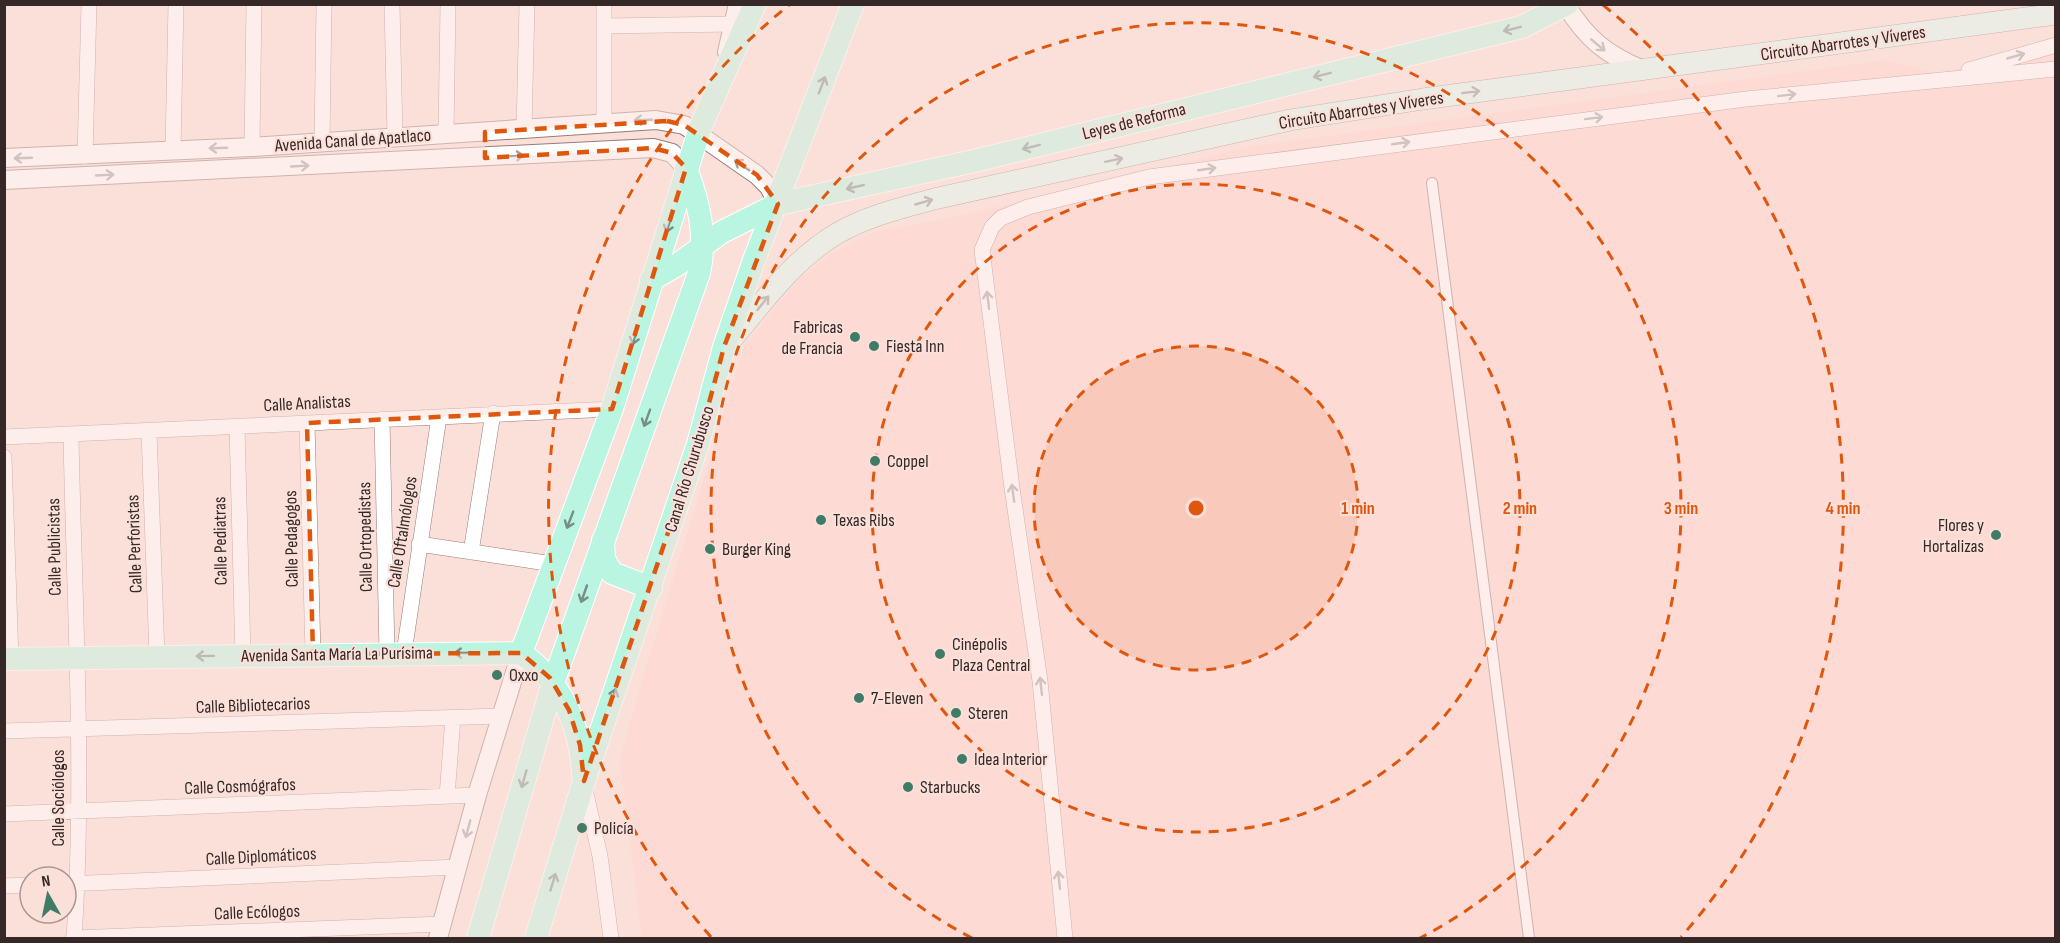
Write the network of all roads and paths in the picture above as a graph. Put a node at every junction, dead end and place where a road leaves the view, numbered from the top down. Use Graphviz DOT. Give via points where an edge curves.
graph roads {
  1 [pos="89,4"];
  2 [pos="176,4"];
  3 [pos="254,4"];
  4 [pos="324,4"];
  5 [pos="392,4"];
  6 [pos="448,4"];
  7 [pos="527,4"];
  8 [pos="604,4"];
  9 [pos="738,4"];
  10 [pos="755,4"];
  11 [pos="853,4"];
  12 [pos="1566,5"];
  13 [pos="2055,14"];
  14 [pos="733,24"];
  15 [pos="604,26"];
  16 [pos="2055,45"];
  17 [pos="2055,69"];
  18 [pos="1643,70"];
  19 [pos="1940,78"];
  20 [pos="720,85"];
  21 [pos="604,123"];
  22 [pos="524,130"];
  23 [pos="485,132"];
  24 [pos="446,134"];
  25 [pos="698,134"];
  26 [pos="395,138"];
  27 [pos="322,142"];
  28 [pos="252,147"];
  29 [pos="173,150"];
  30 [pos="85,156"];
  31 [pos="4,158"];
  32 [pos="485,158"];
  33 [pos="687,168"];
  34 [pos="4,180"];
  35 [pos="1432,183"];
  36 [pos="778,204"];
  37 [pos="704,243"];
  38 [pos="651,280"];
  39 [pos="724,347"];
  40 [pos="612,409"];
  41 [pos="493,413"];
  42 [pos="440,417"];
  43 [pos="382,419"];
  44 [pos="307,423"];
  45 [pos="237,426"];
  46 [pos="149,430"];
  47 [pos="71,435"];
  48 [pos="4,437"];
  49 [pos="4,457"];
  50 [pos="603,539"];
  51 [pos="419,544"];
  52 [pos="471,552"];
  53 [pos="553,564"];
  54 [pos="651,588"];
  55 [pos="396,653"];
  56 [pos="521,653"];
  57 [pos="313,654"];
  58 [pos="243,655"];
  59 [pos="157,656"];
  60 [pos="76,658"];
  61 [pos="8,659"];
  62 [pos="553,683"];
  63 [pos="502,716"];
  64 [pos="453,718"];
  65 [pos="78,729"];
  66 [pos="4,731"];
  67 [pos="584,781"];
  68 [pos="477,795"];
  69 [pos="447,796"];
  70 [pos="78,813"];
  71 [pos="4,814"];
  72 [pos="74,865"];
  73 [pos="458,867"];
  74 [pos="78,884"];
  75 [pos="441,931"];
  76 [pos="74,939"];
  77 [pos="478,939"];
  78 [pos="536,939"];
  79 [pos="611,939"];
  80 [pos="1065,939"];
  81 [pos="1529,939"];
  1 -- 30 [label="street"];
  2 -- 29 [label="street"];
  3 -- 28 [label="street"];
  4 -- 27 [label="street"];
  5 -- 26 [label="street"];
  6 -- 24 [label="street"];
  7 -- 22 [label="street"];
  8 -- 15 [label="street"];
  9 -- 14 [label="street"];
  10 -- 20 [label="main road"];
  36 -- 11 [label="main road, Canal Río Churubusco, one-way"];
  12 -- 18 [label="street, one-way" via="1599,47"];
  12 -- 36 [label="main road, Leyes de Reforma, one-way" via="1522,27 985,158"];
  13 -- 18 [label="main road, Circuito Abarrotes y Víveres"];
  14 -- 15 [label="street"];
  14 -- 20 [label="street"];
  15 -- 21 [label="street"];
  19 -- 16 [label="street, one-way"];
  17 -- 19 [label="street"];
  39 -- 18 [label="main road, Circuito Abarrotes y Víveres, one-way" via="811,252 839,233 883,214 934,199 1290,120"];
  80 -- 19 [label="street, one-way" via="1040,681 982,250 992,227 1001,218 1028,207 1149,177 1723,102"];
  20 -- 25 [label="main road"];
  21 -- 22 [label="street, Avenida Canal de Apatlaco"];
  25 -- 21 [label="street, Avenida Canal de Apatlaco, one-way" via="667,121"];
  22 -- 23 [label="street, Avenida Canal de Apatlaco"];
  23 -- 24 [label="street, Avenida Canal de Apatlaco"];
  23 -- 32 [label="street"];
  24 -- 26 [label="street, Avenida Canal de Apatlaco"];
  25 -- 33 [label="main road"];
  36 -- 25 [label="street, Avenida Canal de Apatlaco, one-way" via="763,180"];
  26 -- 27 [label="street, Avenida Canal de Apatlaco"];
  27 -- 28 [label="street, Avenida Canal de Apatlaco"];
  28 -- 29 [label="street, Avenida Canal de Apatlaco, one-way"];
  29 -- 30 [label="street, Avenida Canal de Apatlaco"];
  30 -- 31 [label="street, Avenida Canal de Apatlaco, one-way"];
  32 -- 33 [label="street, Avenida Canal de Apatlaco, one-way" via="653,148 672,153"];
  34 -- 32 [label="street, Avenida Canal de Apatlaco, one-way"];
  33 -- 37 [label="main road"];
  33 -- 38 [label="main road, one-way"];
  35 -- 81 [label="street"];
  36 -- 37 [label="main road, Leyes de Reforma"];
  36 -- 39 [label="main road, Canal Río Churubusco"];
  37 -- 38 [label="main road, Leyes de Reforma"];
  37 -- 50 [label="main road, one-way" via="695,286"];
  38 -- 40 [label="main road, one-way"];
  39 -- 54 [label="main road, Canal Río Churubusco" via="698,444"];
  40 -- 41 [label="street, Calle Analistas"];
  40 -- 53 [label="main road, one-way"];
  41 -- 42 [label="street, Calle Analistas"];
  41 -- 52 [label="street"];
  42 -- 43 [label="street, Calle Analistas"];
  42 -- 51 [label="street, Calle Oftalmólogos"];
  43 -- 44 [label="street, Calle Analistas"];
  43 -- 55 [label="street, Calle Ortopedistas"];
  44 -- 45 [label="street, Calle Analistas"];
  44 -- 57 [label="street, Calle Pedagogos"];
  45 -- 46 [label="street, Calle Analistas"];
  45 -- 58 [label="street, Calle Pediatras"];
  46 -- 47 [label="street, Calle Analistas"];
  46 -- 59 [label="street, Calle Perforistas"];
  47 -- 48 [label="street, Calle Analistas"];
  47 -- 60 [label="street, Calle Publicistas"];
  49 -- 61 [label="street"];
  50 -- 54 [label="main road" via="604,559 612,573"];
  50 -- 62 [label="main road, one-way"];
  51 -- 52 [label="street"];
  51 -- 55 [label="street, Calle Oftalmólogos"];
  52 -- 53 [label="street"];
  53 -- 56 [label="main road"];
  67 -- 54 [label="main road, Canal Río Churubusco, one-way"];
  56 -- 55 [label="main road, Avenida Santa María La Purísima, one-way"];
  55 -- 57 [label="main road, Avenida Santa María La Purísima"];
  56 -- 62 [label="main road"];
  56 -- 63 [label="street"];
  57 -- 58 [label="main road, Avenida Santa María La Purísima"];
  58 -- 59 [label="main road, Avenida Santa María La Purísima, one-way"];
  59 -- 60 [label="main road, Avenida Santa María La Purísima"];
  60 -- 61 [label="main road, Avenida Santa María La Purísima"];
  60 -- 65 [label="street, Calle Sociólogos"];
  62 -- 67 [label="main road" via="576,727"];
  62 -- 77 [label="main road, one-way"];
  63 -- 64 [label="street, Calle Bibliotecarios"];
  63 -- 68 [label="street"];
  64 -- 65 [label="street, Calle Bibliotecarios"];
  64 -- 69 [label="street"];
  65 -- 66 [label="street, Calle Bibliotecarios"];
  65 -- 70 [label="street, Calle Sociólogos"];
  78 -- 67 [label="main road, Canal Río Churubusco, one-way"];
  67 -- 79 [label="street" via="600,856"];
  68 -- 69 [label="street, Calle Cosmógrafos"];
  68 -- 73 [label="street, one-way"];
  69 -- 70 [label="street, Calle Cosmógrafos"];
  70 -- 71 [label="street, Calle Cosmógrafos"];
  70 -- 72 [label="street, Calle Sociólogos"];
  73 -- 74 [label="street, Calle Diplomáticos"];
  73 -- 75 [label="street"];
  75 -- 76 [label="street, Calle Ecólogos"];
}
